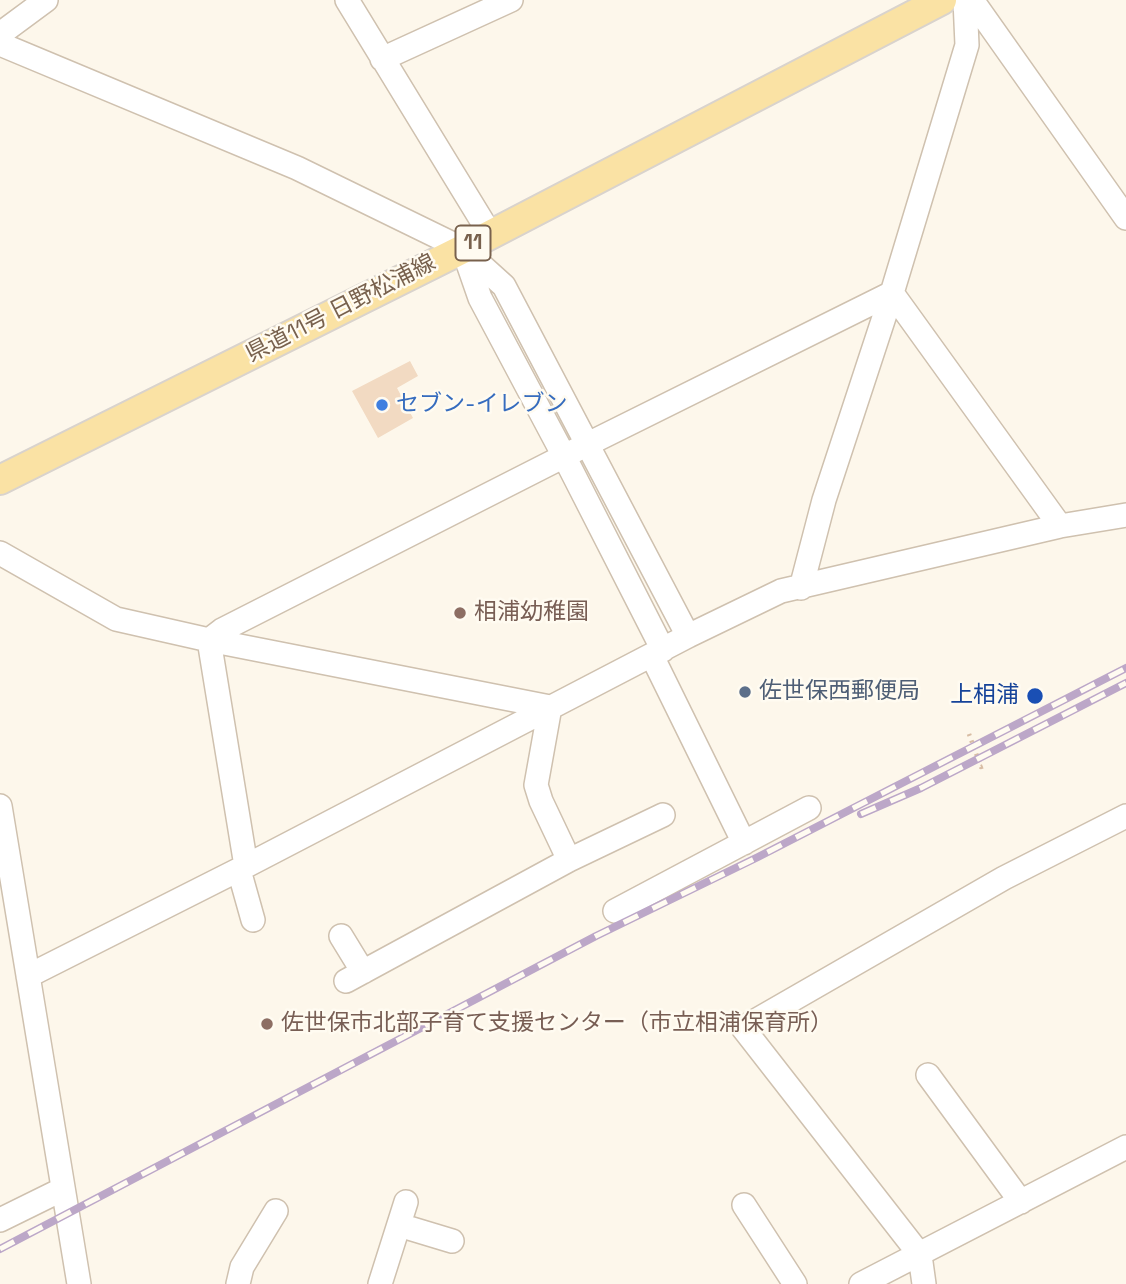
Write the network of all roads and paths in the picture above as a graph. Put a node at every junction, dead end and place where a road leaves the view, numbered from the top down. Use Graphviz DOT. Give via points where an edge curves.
graph roads {
  1 [pos="46,0"];
  2 [pos="347,0"];
  3 [pos="511,0"];
  4 [pos="942,0"];
  5 [pos="965,0"];
  6 [pos="972,0"];
  7 [pos="0,34"];
  8 [pos="0,44"];
  9 [pos="382,59"];
  10 [pos="1126,218"];
  11 [pos="490,234"];
  12 [pos="463,248"];
  13 [pos="892,293"];
  14 [pos="586,445"];
  15 [pos="564,456"];
  16 [pos="0,480"];
  17 [pos="1126,515"];
  18 [pos="1060,526"];
  19 [pos="0,553"];
  20 [pos="801,588"];
  21 [pos="688,636"];
  22 [pos="209,640"];
  23 [pos="658,653"];
  24 [pos="550,708"];
  25 [pos="968,734"];
  26 [pos="986,765"];
  27 [pos="0,806"];
  28 [pos="809,808"];
  29 [pos="663,815"];
  30 [pos="1126,816"];
  31 [pos="744,842"];
  32 [pos="569,860"];
  33 [pos="243,868"];
  34 [pos="615,911"];
  35 [pos="253,920"];
  36 [pos="341,936"];
  37 [pos="28,976"];
  38 [pos="928,1075"];
  39 [pos="1126,1147"];
  40 [pos="63,1189"];
  41 [pos="406,1202"];
  42 [pos="1021,1202"];
  43 [pos="744,1205"];
  44 [pos="277,1218"];
  45 [pos="0,1220"];
  46 [pos="399,1225"];
  47 [pos="452,1241"];
  48 [pos="920,1255"];
  49 [pos="79,1284"];
  50 [pos="238,1284"];
  51 [pos="380,1284"];
  52 [pos="795,1284"];
  53 [pos="861,1284"];
  54 [pos="925,1284"];
  1 -- 7 [label="street"];
  2 -- 9 [label="street"];
  3 -- 9 [label="street"];
  4 -- 11 [label="main road, 県道11号 日野松浦線 / 11"];
  5 -- 13 [label="street" via="967,46"];
  6 -- 10 [label="street"];
  8 -- 12 [label="street" via="296,167"];
  9 -- 11 [label="street"];
  11 -- 12 [label="main road, 県道11号 日野松浦線 / 11"];
  12 -- 14 [label="street" via="504,286"];
  12 -- 15 [label="street" via="480,298"];
  12 -- 16 [label="main road, 県道11号 日野松浦線 / 11"];
  13 -- 14 [label="street"];
  13 -- 18 [label="street"];
  13 -- 20 [label="street" via="824,500"];
  14 -- 15 [label="street"];
  14 -- 21 [label="street"];
  15 -- 22 [label="street"];
  15 -- 23 [label="street"];
  17 -- 18 [label="street"];
  18 -- 20 [label="street"];
  19 -- 22 [label="street" via="116,619"];
  20 -- 21 [label="street" via="781,591"];
  21 -- 23 [label="street"];
  22 -- 24 [label="street"];
  22 -- 33 [label="street"];
  23 -- 24 [label="street"];
  23 -- 31 [label="street"];
  24 -- 32 [label="street" via="536,785"];
  24 -- 33 [label="street"];
  25 -- 26 [label="path" via="981,767"];
  27 -- 37 [label="street"];
  28 -- 31 [label="street"];
  29 -- 32 [label="street"];
  30 -- 48 [label="street" via="1004,878 743,1028"];
  31 -- 34 [label="street"];
  32 -- 36 [label="street" via="355,977"];
  33 -- 35 [label="street"];
  33 -- 37 [label="street"];
  37 -- 40 [label="street"];
  38 -- 42 [label="street"];
  39 -- 42 [label="street"];
  40 -- 45 [label="street"];
  40 -- 49 [label="street"];
  41 -- 46 [label="street"];
  42 -- 48 [label="street"];
  43 -- 52 [label="street"];
  44 -- 50 [label="street" via="242,1267"];
  46 -- 47 [label="street"];
  46 -- 51 [label="street"];
  48 -- 53 [label="street"];
  48 -- 54 [label="street"];
}
